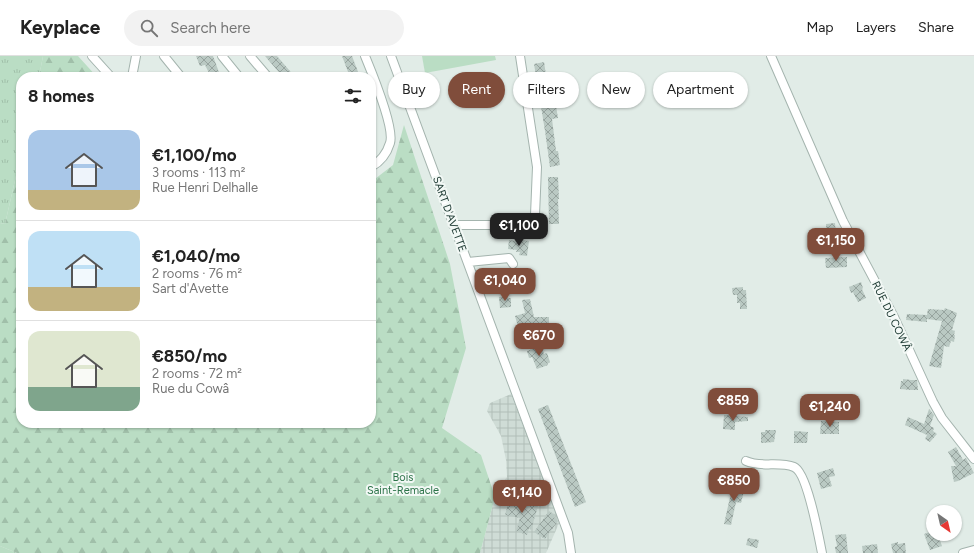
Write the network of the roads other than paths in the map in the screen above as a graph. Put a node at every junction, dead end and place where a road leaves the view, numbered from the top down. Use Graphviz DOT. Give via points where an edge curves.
graph roads {
  1 [pos="92,56"];
  2 [pos="136,56"];
  3 [pos="164,56"];
  4 [pos="222,56"];
  5 [pos="250,56"];
  6 [pos="366,56"];
  7 [pos="391,56"];
  8 [pos="520,56"];
  9 [pos="772,56"];
  10 [pos="106,72"];
  11 [pos="133,72"];
  12 [pos="177,72"];
  13 [pos="235,72"];
  14 [pos="264,72"];
  15 [pos="372,72"];
  16 [pos="376,85"];
  17 [pos="376,163"];
  18 [pos="453,225"];
  19 [pos="468,262"];
  20 [pos="513,264"];
  21 [pos="974,459"];
  22 [pos="746,461"];
  23 [pos="974,550"];
  24 [pos="571,553"];
  25 [pos="822,553"];
  26 [pos="963,553"];
  1 -- 10 [label="street"];
  2 -- 11 [label="street"];
  3 -- 12 [label="street"];
  4 -- 13 [label="street"];
  5 -- 14 [label="street"];
  6 -- 15 [label="street"];
  7 -- 18 [label="street, SART D'AVETTE"];
  8 -- 18 [label="street" via="537,167 535,215 531,222 522,225"];
  9 -- 21 [label="street, RUE DU COWÂ" via="843,221 894,317 933,402 942,418"];
  16 -- 17 [label="street" via="387,117 391,142 383,157"];
  18 -- 19 [label="street, SART D'AVETTE"];
  19 -- 20 [label="street" via="509,258"];
  19 -- 24 [label="street, SART D'AVETTE" via="568,533"];
  22 -- 25 [label="street" via="752,464 786,465 800,470 810,498"];
  23 -- 26 [label="street"];
}
